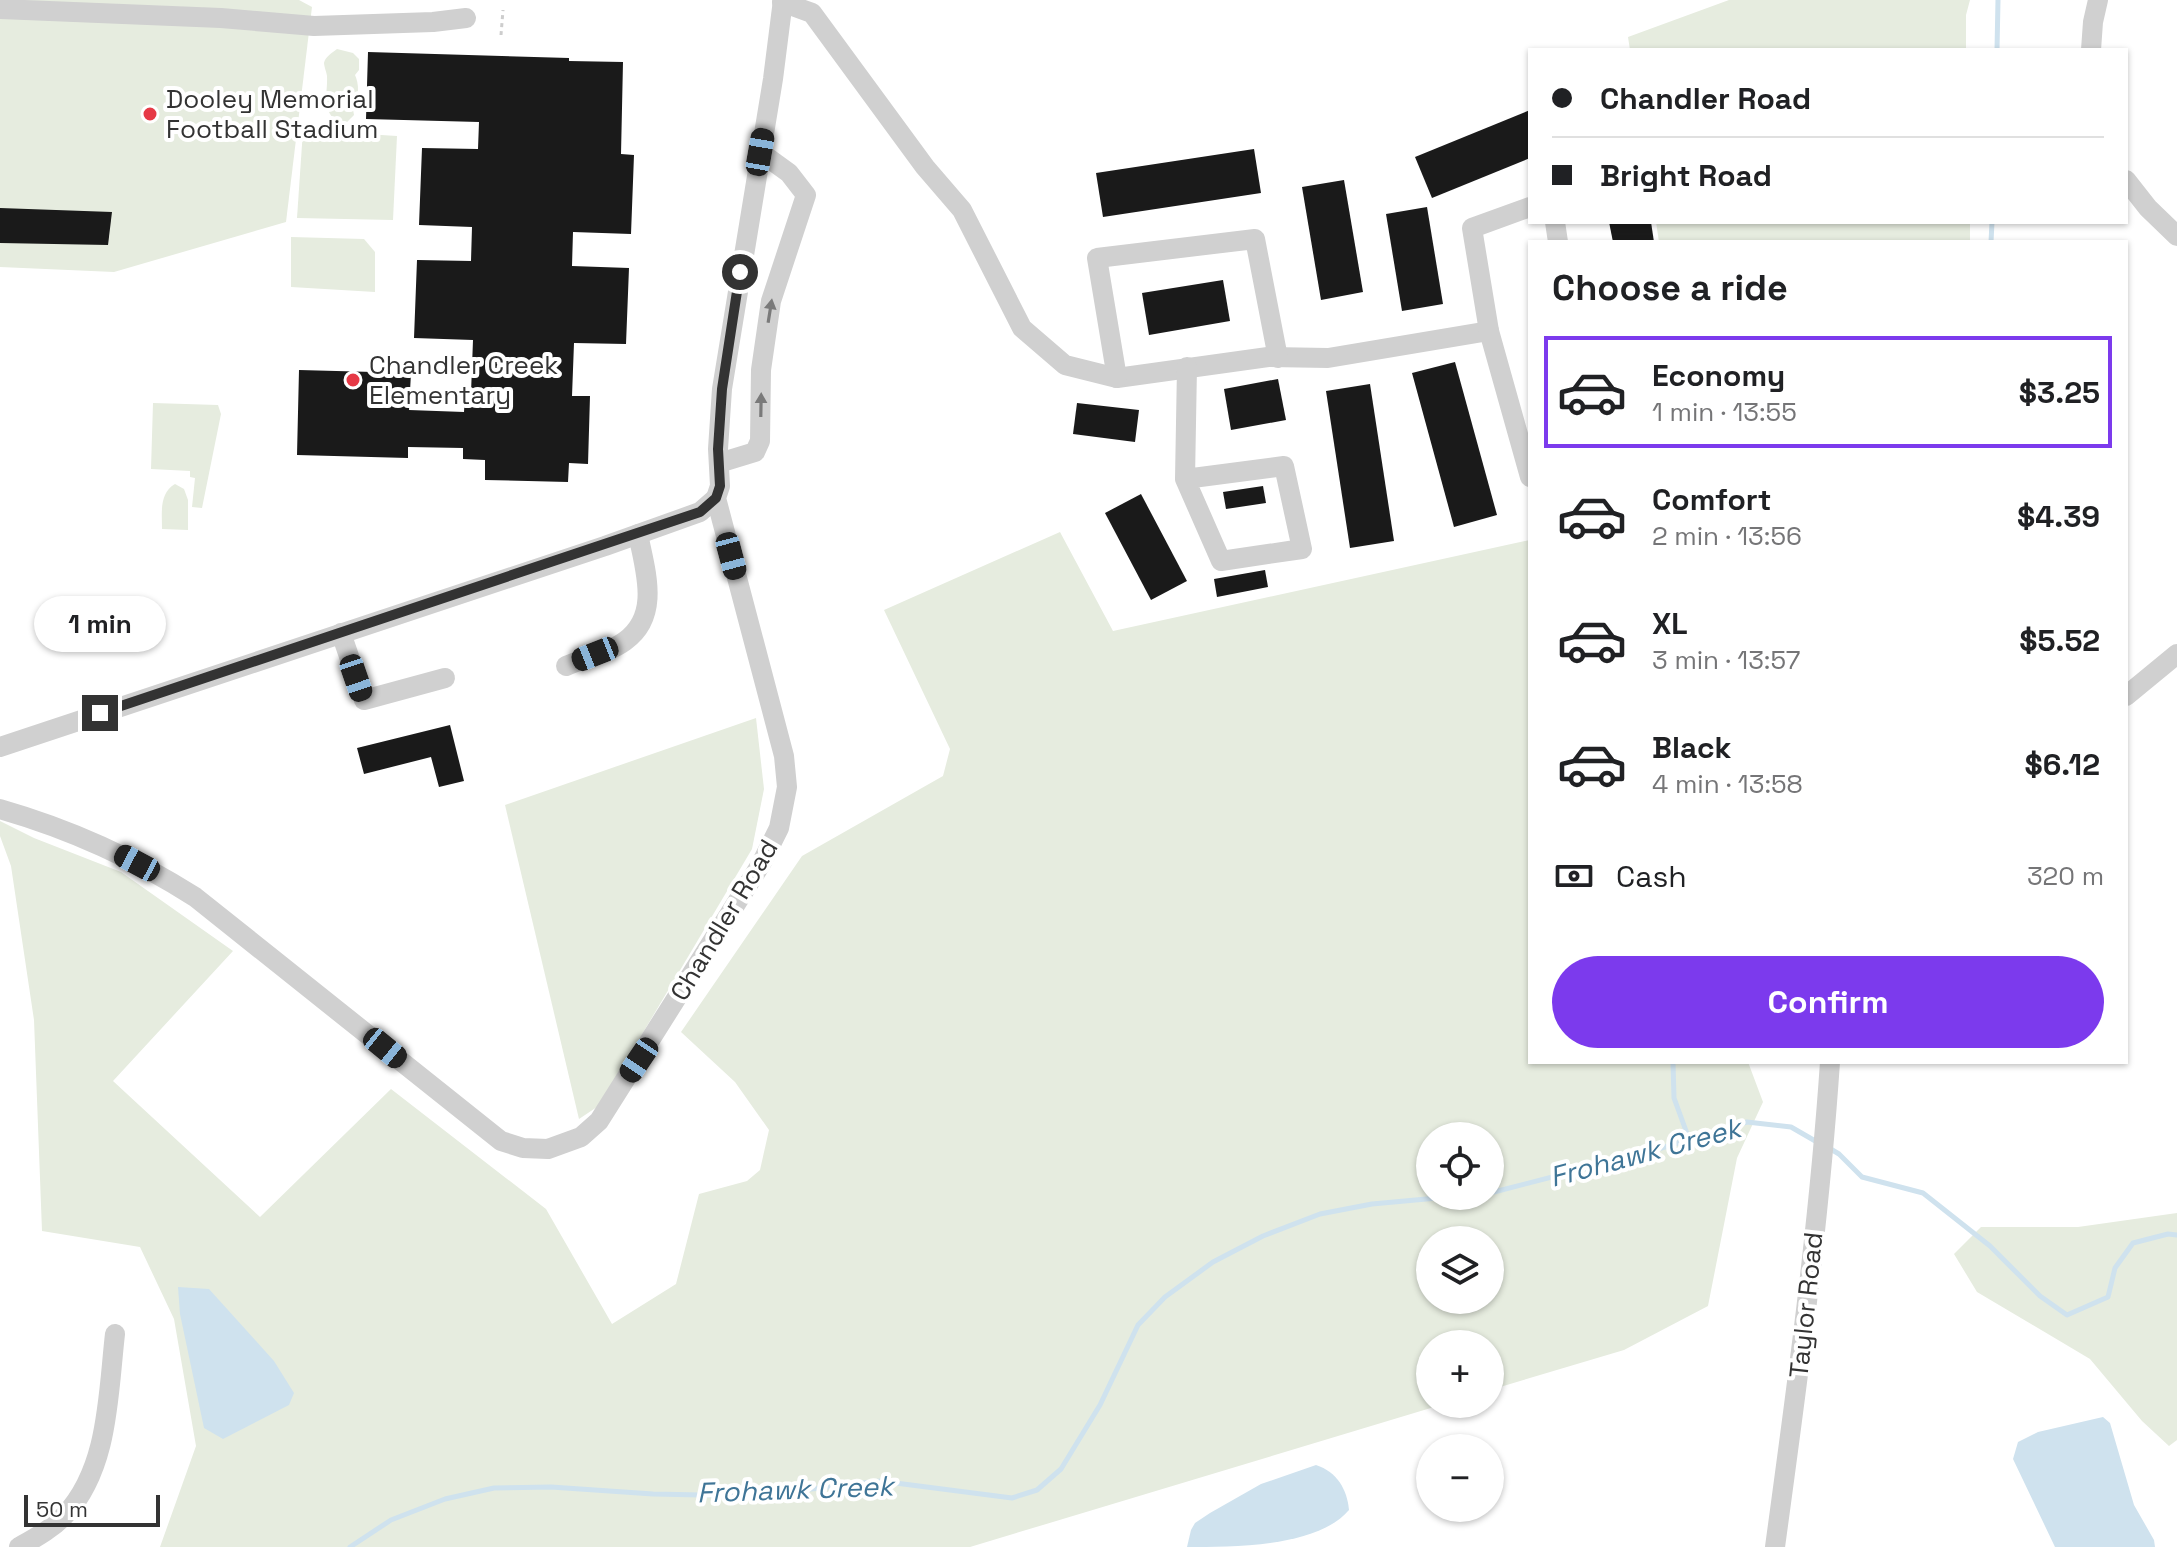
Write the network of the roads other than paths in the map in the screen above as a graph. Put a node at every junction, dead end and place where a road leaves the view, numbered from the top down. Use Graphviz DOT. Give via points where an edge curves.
graph roads {
  1 [pos="2098,0"];
  2 [pos="782,1"];
  3 [pos="0,9"];
  4 [pos="466,18"];
  5 [pos="2091,48"];
  6 [pos="760,152"];
  7 [pos="2128,183"];
  8 [pos="1528,208"];
  9 [pos="2177,236"];
  10 [pos="1489,331"];
  11 [pos="1278,358"];
  12 [pos="725,365"];
  13 [pos="1187,367"];
  14 [pos="761,370"];
  15 [pos="1117,378"];
  16 [pos="719,463"];
  17 [pos="1528,470"];
  18 [pos="1185,479"];
  19 [pos="716,498"];
  20 [pos="638,534"];
  21 [pos="341,633"];
  22 [pos="2177,654"];
  23 [pos="566,666"];
  24 [pos="445,678"];
  25 [pos="2128,694"];
  26 [pos="0,747"];
  27 [pos="0,809"];
  28 [pos="1830,1064"];
  29 [pos="115,1334"];
  30 [pos="19,1547"];
  31 [pos="1775,1547"];
  1 -- 5 [label="street"];
  2 -- 6 [label="street, Chandler Road"];
  2 -- 15 [label="street" via="812,13 962,210 1022,328 1065,365"];
  3 -- 4 [label="street" via="314,26"];
  6 -- 12 [label="street, Chandler Road"];
  14 -- 6 [label="street, one-way" via="771,301 806,195 789,173"];
  7 -- 9 [label="street"];
  8 -- 10 [label="street" via="1472,228"];
  10 -- 11 [label="street" via="1328,358"];
  10 -- 17 [label="street"];
  11 -- 13 [label="street"];
  11 -- 15 [label="street" via="1255,239 1097,258"];
  12 -- 14 [label="street"];
  12 -- 16 [label="street, Chandler Road"];
  13 -- 15 [label="street"];
  13 -- 18 [label="street"];
  16 -- 14 [label="street, one-way" via="755,452 760,441"];
  16 -- 19 [label="street, Chandler Road"];
  18 -- 18 [label="street" via="1284,466 1302,549 1221,561"];
  19 -- 20 [label="street" via="700,512"];
  19 -- 27 [label="street, Chandler Road" via="784,756 785,803 761,864 639,1060 599,1121 570,1143 535,1150 501,1141 195,897 111,849"];
  20 -- 21 [label="street"];
  20 -- 23 [label="street" via="649,597 637,631 623,643"];
  21 -- 24 [label="street" via="364,700"];
  21 -- 26 [label="street"];
  22 -- 25 [label="street"];
  28 -- 31 [label="street, Taylor Road" via="1797,1389"];
  29 -- 30 [label="street" via="106,1417 92,1472 65,1516"];
}
